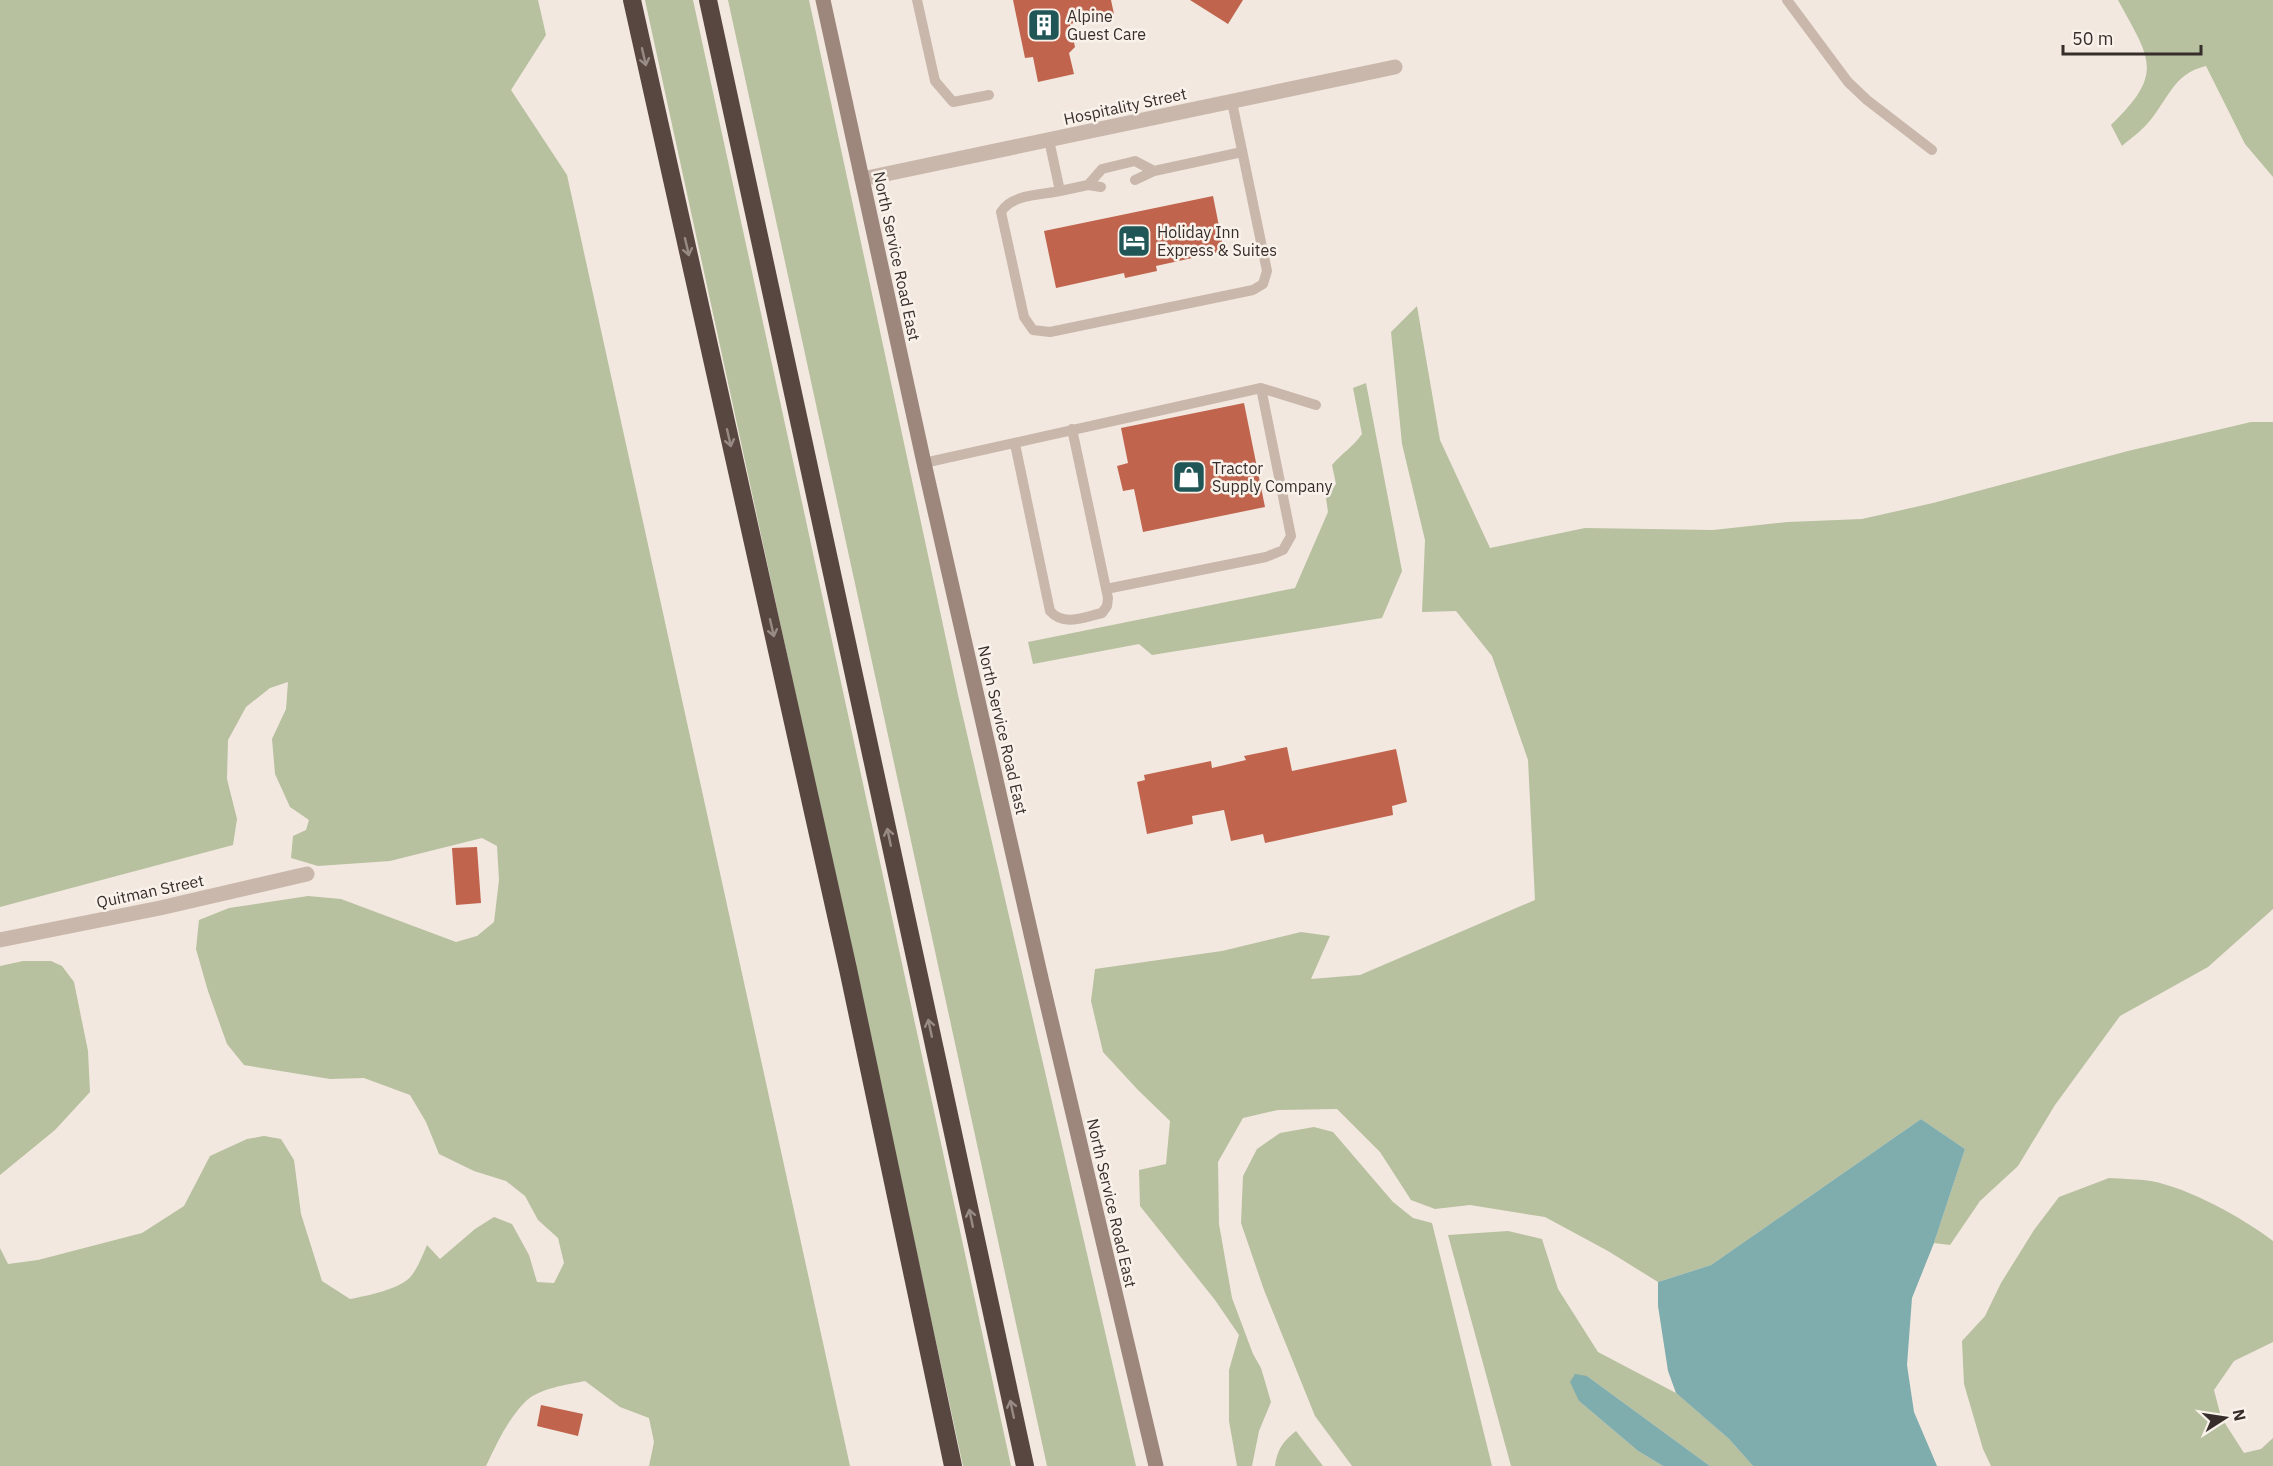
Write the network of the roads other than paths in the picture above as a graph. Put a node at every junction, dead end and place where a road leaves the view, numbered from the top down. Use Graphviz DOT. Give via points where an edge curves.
graph roads {
  1 [pos="632,0"];
  2 [pos="708,0"];
  3 [pos="823,0"];
  4 [pos="917,0"];
  5 [pos="1787,0"];
  6 [pos="1395,67"];
  7 [pos="989,94"];
  8 [pos="1232,102"];
  9 [pos="1049,140"];
  10 [pos="1932,150"];
  11 [pos="1242,153"];
  12 [pos="1154,171"];
  13 [pos="862,179"];
  14 [pos="1135,180"];
  15 [pos="1088,185"];
  16 [pos="1101,187"];
  17 [pos="1060,191"];
  18 [pos="1261,388"];
  19 [pos="1316,405"];
  20 [pos="1072,429"];
  21 [pos="1015,444"];
  22 [pos="924,463"];
  23 [pos="1106,590"];
  24 [pos="307,874"];
  25 [pos="0,940"];
  26 [pos="953,1466"];
  27 [pos="1025,1466"];
  28 [pos="1156,1466"];
  1 -- 26 [label="highway, one-way" via="843,946"];
  27 -- 2 [label="highway, one-way"];
  3 -- 13 [label="street, North Service Road East"];
  4 -- 7 [label="lane" via="935,81 953,102"];
  5 -- 10 [label="lane" via="1848,82"];
  6 -- 8 [label="street, Hospitality Street"];
  8 -- 9 [label="street, Hospitality Street"];
  8 -- 11 [label="lane"];
  9 -- 13 [label="street, Hospitality Street"];
  9 -- 17 [label="lane"];
  11 -- 12 [label="lane"];
  11 -- 17 [label="lane" via="1267,271 1263,284 1253,290 1050,332 1033,330 1024,317 1001,212 1013,200"];
  12 -- 14 [label="lane"];
  12 -- 15 [label="lane" via="1135,161 1102,169"];
  13 -- 22 [label="street, North Service Road East"];
  15 -- 16 [label="lane"];
  15 -- 17 [label="lane"];
  18 -- 19 [label="lane"];
  18 -- 20 [label="lane"];
  18 -- 23 [label="lane" via="1291,536 1283,550 1266,557"];
  20 -- 21 [label="lane"];
  20 -- 23 [label="lane"];
  21 -- 22 [label="lane"];
  21 -- 23 [label="lane" via="1050,611 1065,621 1102,613 1107,606"];
  22 -- 28 [label="street, North Service Road East"];
  24 -- 25 [label="street, Quitman Street"];
}
